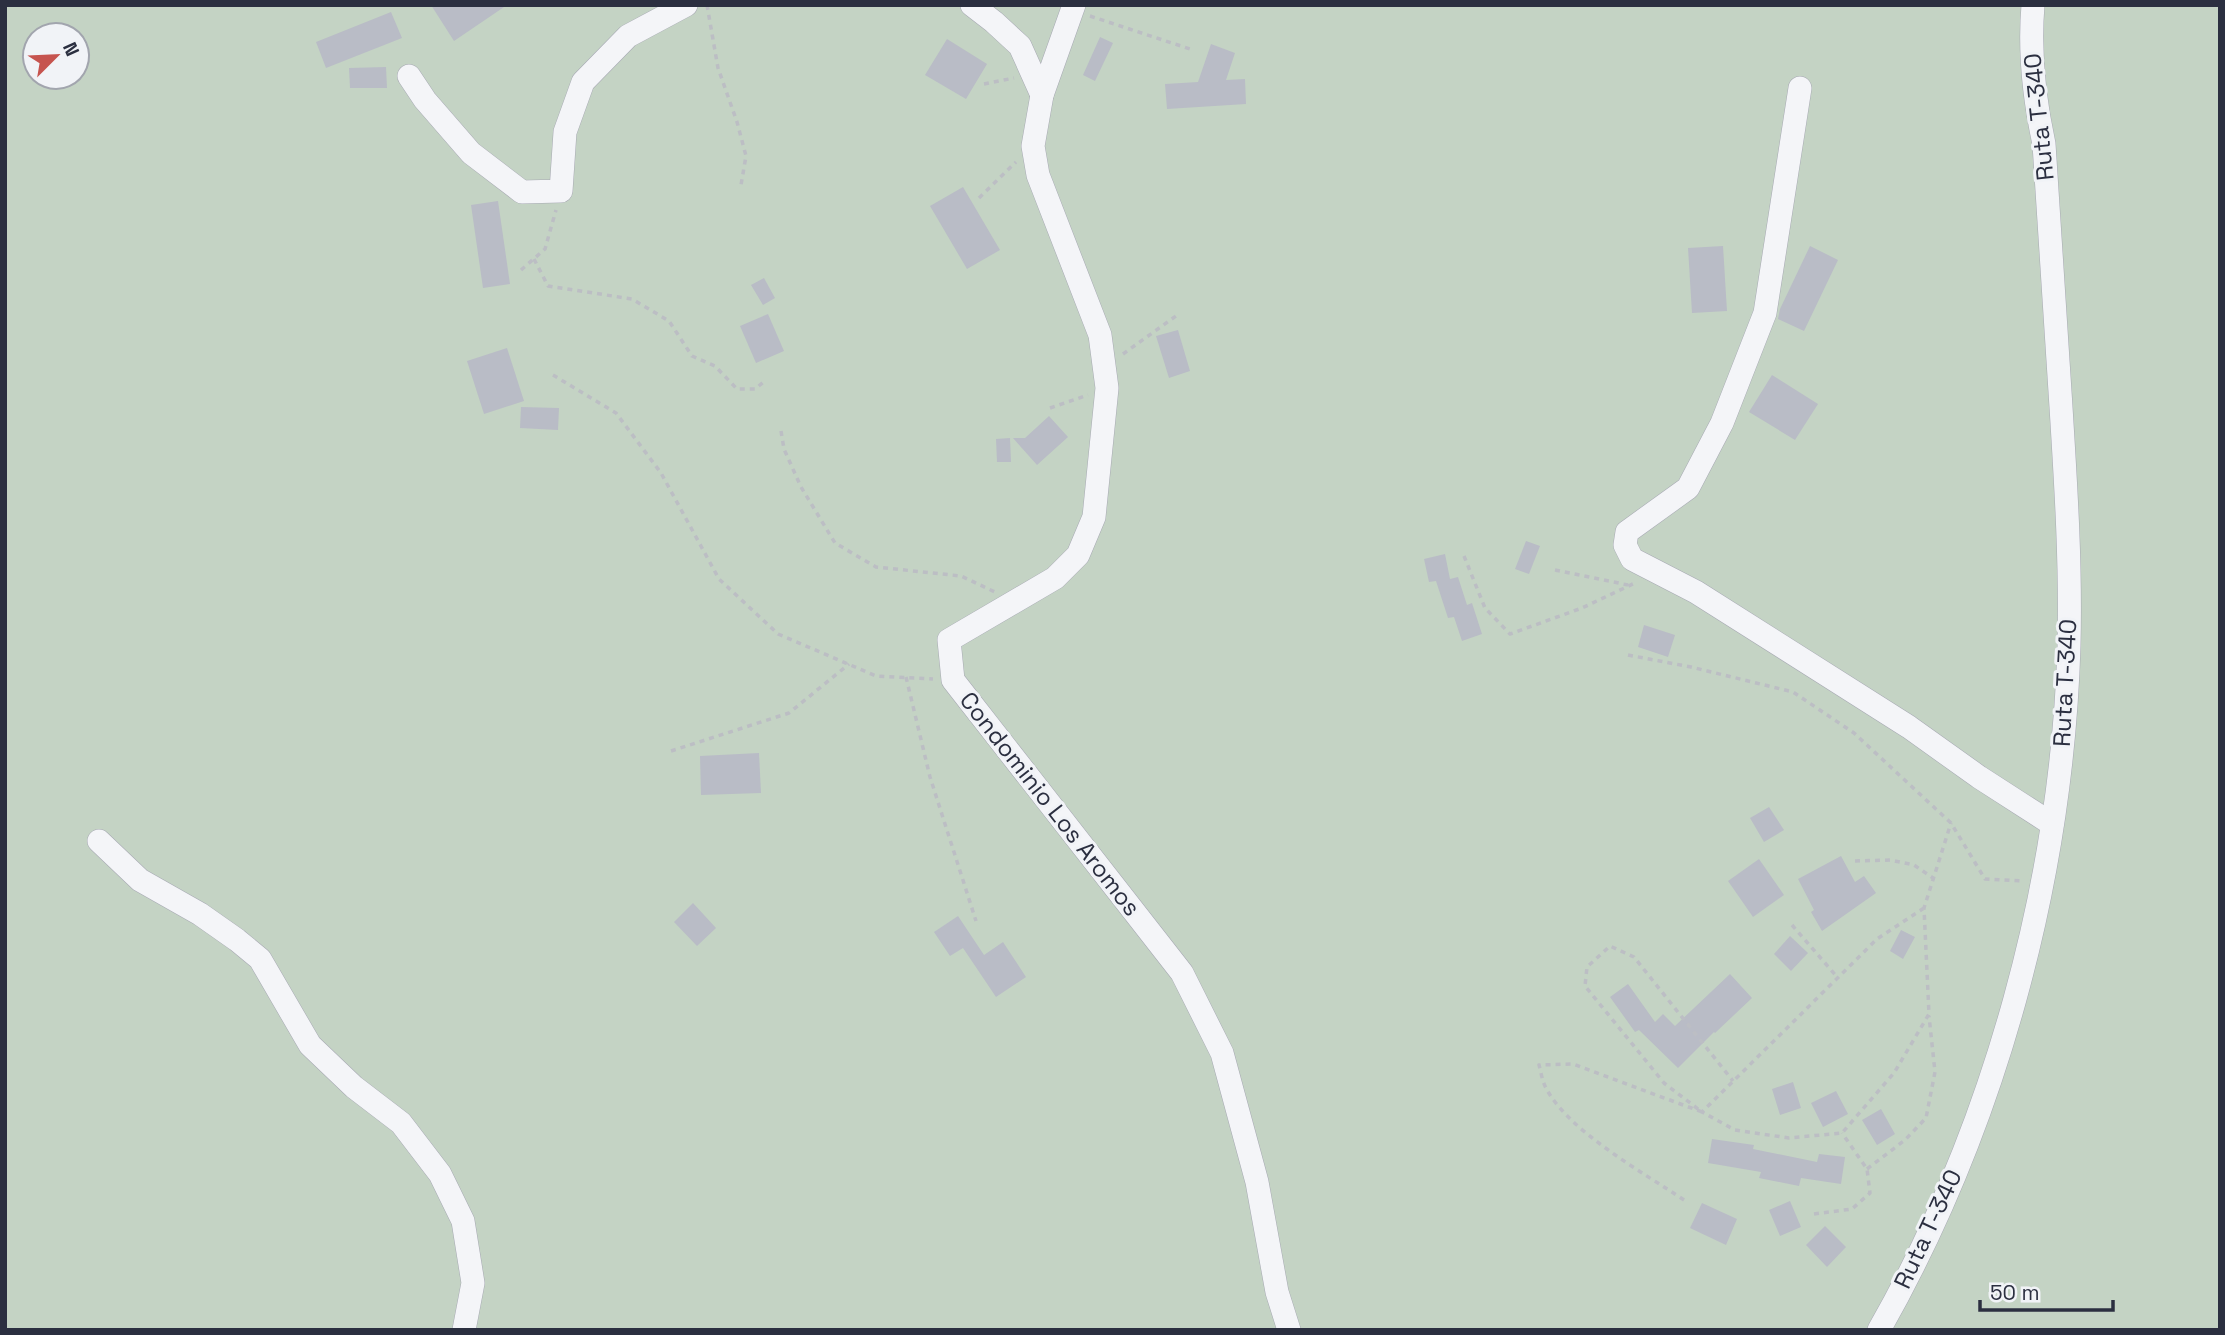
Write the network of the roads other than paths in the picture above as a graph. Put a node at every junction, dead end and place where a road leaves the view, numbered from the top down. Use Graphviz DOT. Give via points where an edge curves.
graph roads {
  1 [pos="686,5"];
  2 [pos="972,5"];
  3 [pos="2033,5"];
  4 [pos="1073,8"];
  5 [pos="409,76"];
  6 [pos="1038,84"];
  7 [pos="1800,88"];
  8 [pos="2052,824"];
  9 [pos="99,841"];
  10 [pos="464,1330"];
  11 [pos="1289,1330"];
  12 [pos="1879,1330"];
  1 -- 5 [label="street" via="628,36 583,82 565,132 561,191 522,192 471,153"];
  2 -- 6 [label="street" via="1020,46"];
  3 -- 8 [label="street, Ruta T-340" via="2033,82 2044,144 2069,529 2068,671"];
  4 -- 6 [label="street, Condominio Los Aromos"];
  6 -- 11 [label="street, Condominio Los Aromos" via="1033,146 1038,175 1100,335 1105,378 1094,517 1078,555 1055,578 949,640 953,680 1182,973 1222,1053 1257,1182 1277,1292"];
  7 -- 8 [label="street" via="1765,313 1722,423 1688,488 1627,533 1625,545 1632,559 1696,592"];
  8 -- 12 [label="street, Ruta T-340" via="2015,997 1979,1110 1934,1219"];
  9 -- 10 [label="street" via="140,880 200,915 260,959 310,1045 401,1123 440,1174 463,1221 473,1283"];
}
